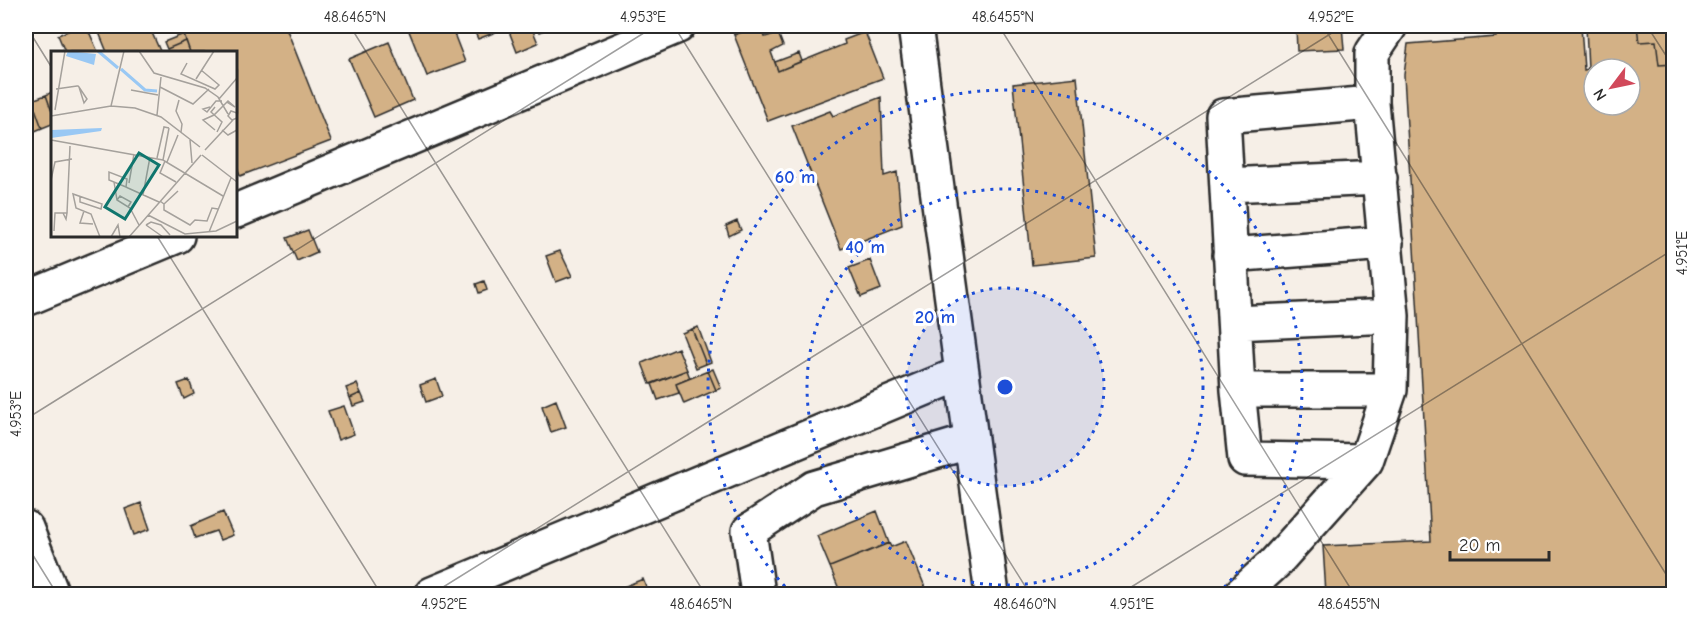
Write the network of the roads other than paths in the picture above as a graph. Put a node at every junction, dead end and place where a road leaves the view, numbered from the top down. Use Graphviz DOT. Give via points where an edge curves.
graph roads {
  1 [pos="678,26"];
  2 [pos="915,26"];
  3 [pos="1390,26"];
  4 [pos="1372,103"];
  5 [pos="1380,178"];
  6 [pos="1227,185"];
  7 [pos="237,211"];
  8 [pos="175,237"];
  9 [pos="1386,243"];
  10 [pos="1230,255"];
  11 [pos="26,299"];
  12 [pos="1392,316"];
  13 [pos="1235,323"];
  14 [pos="962,373"];
  15 [pos="1238,390"];
  16 [pos="1390,390"];
  17 [pos="971,441"];
  18 [pos="1366,461"];
  19 [pos="26,528"];
  20 [pos="52,594"];
  21 [pos="432,594"];
  22 [pos="758,594"];
  23 [pos="992,594"];
  24 [pos="1241,594"];
  1 -- 7 [label="street"];
  2 -- 14 [label="street"];
  3 -- 4 [label="street" via="1372,53"];
  4 -- 5 [label="street"];
  4 -- 6 [label="street" via="1222,116"];
  5 -- 6 [label="street"];
  5 -- 9 [label="street"];
  6 -- 10 [label="street"];
  8 -- 11 [label="street"];
  9 -- 10 [label="street"];
  9 -- 12 [label="street"];
  10 -- 13 [label="street"];
  12 -- 13 [label="street"];
  12 -- 16 [label="street"];
  13 -- 15 [label="street"];
  14 -- 17 [label="street"];
  14 -- 21 [label="street"];
  15 -- 16 [label="street"];
  15 -- 18 [label="street" via="1245,459"];
  16 -- 18 [label="street"];
  17 -- 22 [label="street" via="814,488 749,531"];
  17 -- 23 [label="street"];
  18 -- 24 [label="street" via="1275,563"];
  19 -- 20 [label="street"];
}
